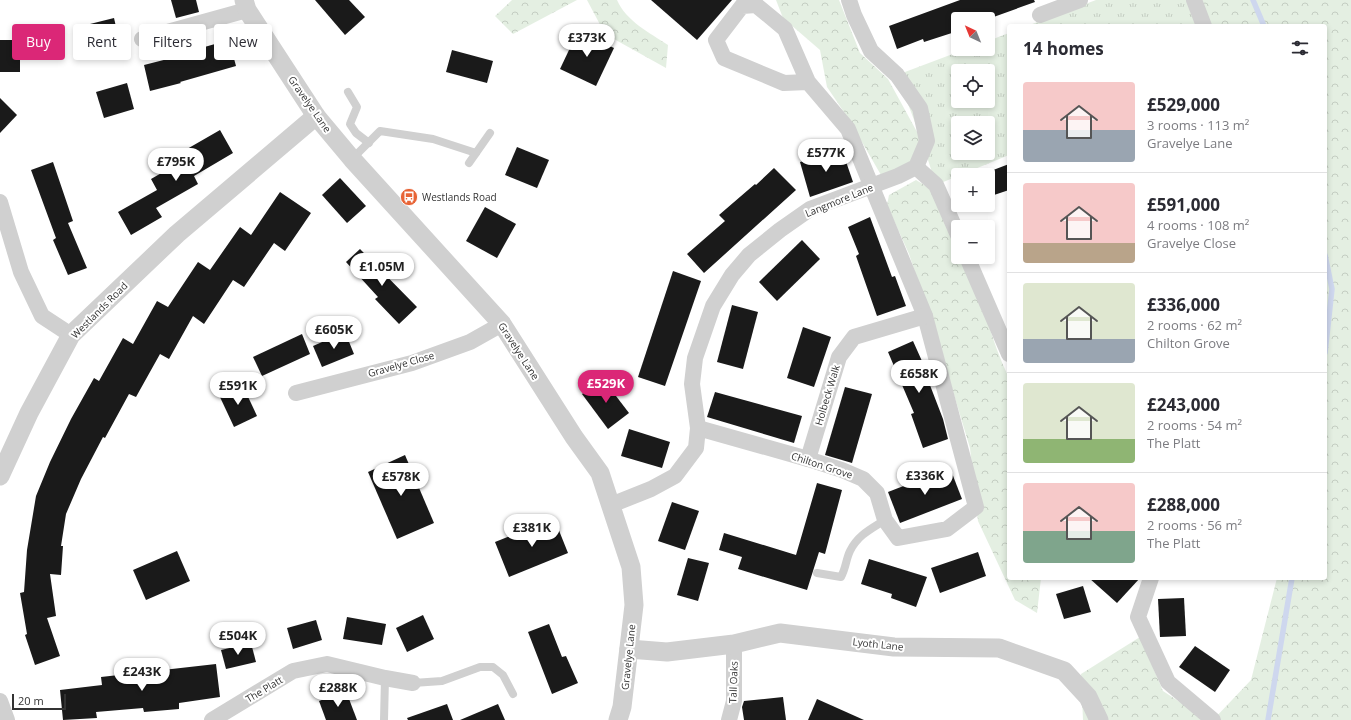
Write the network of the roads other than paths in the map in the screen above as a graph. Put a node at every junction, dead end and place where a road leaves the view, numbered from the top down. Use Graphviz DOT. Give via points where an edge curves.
graph roads {
  1 [pos="849,0"];
  2 [pos="1080,0"];
  3 [pos="1194,0"];
  4 [pos="246,5"];
  5 [pos="1047,8"];
  6 [pos="190,24"];
  7 [pos="1203,24"];
  8 [pos="808,82"];
  9 [pos="348,92"];
  10 [pos="316,116"];
  11 [pos="490,133"];
  12 [pos="369,143"];
  13 [pos="476,153"];
  14 [pos="352,158"];
  15 [pos="469,163"];
  16 [pos="916,167"];
  17 [pos="873,186"];
  18 [pos="0,202"];
  19 [pos="951,220"];
  20 [pos="970,264"];
  21 [pos="925,316"];
  22 [pos="502,324"];
  23 [pos="71,335"];
  24 [pos="1007,349"];
  25 [pos="296,393"];
  26 [pos="698,428"];
  27 [pos="808,459"];
  28 [pos="0,476"];
  29 [pos="610,505"];
  30 [pos="885,520"];
  31 [pos="818,573"];
  32 [pos="1150,580"];
  33 [pos="734,644"];
  34 [pos="628,649"];
  35 [pos="385,678"];
  36 [pos="413,683"];
  37 [pos="513,694"];
  38 [pos="0,701"];
  39 [pos="7,720"];
  40 [pos="212,720"];
  41 [pos="384,720"];
  42 [pos="618,720"];
  43 [pos="729,720"];
  44 [pos="1099,720"];
  45 [pos="1213,720"];
  1 -- 16 [label="street" via="871,51 897,75 920,108 927,141"];
  2 -- 5 [label="street"];
  3 -- 7 [label="street"];
  4 -- 6 [label="street"];
  4 -- 10 [label="street, Gravelye Lane"];
  8 -- 8 [label="street, Chilton Grove" via="784,82 724,58 716,40 742,6 756,5 785,29"];
  8 -- 17 [label="street, Chilton Grove" via="848,130"];
  9 -- 12 [label="lane" via="357,106 350,124 356,133"];
  10 -- 14 [label="street, Gravelye Lane"];
  10 -- 23 [label="street, Westlands Road" via="177,234"];
  11 -- 13 [label="lane"];
  12 -- 13 [label="lane" via="380,131 433,139"];
  12 -- 14 [label="lane"];
  13 -- 15 [label="lane"];
  14 -- 22 [label="street, Gravelye Lane"];
  16 -- 17 [label="street, Langmore Lane"];
  16 -- 19 [label="street" via="936,185"];
  17 -- 21 [label="street, Chilton Grove"];
  17 -- 26 [label="street, Langmore Lane" via="810,209 749,255 732,275 713,306 695,358 692,384"];
  18 -- 23 [label="street" via="22,272 42,316"];
  20 -- 24 [label="street"];
  21 -- 27 [label="street, Holbeck Walk" via="854,337 839,357"];
  21 -- 30 [label="street, Chilton Grove" via="976,507 947,528 898,538"];
  22 -- 25 [label="street, Gravelye Close" via="470,342 412,362"];
  22 -- 29 [label="street, Gravelye Lane" via="600,473"];
  23 -- 28 [label="street, Westlands Road" via="29,413"];
  26 -- 27 [label="street, Chilton Grove"];
  26 -- 29 [label="street, Langmore Lane" via="696,448 675,476 651,489"];
  27 -- 30 [label="street, Chilton Grove" via="863,479 877,493"];
  29 -- 34 [label="street, Gravelye Lane" via="631,567 634,606"];
  30 -- 31 [label="lane" via="860,535 850,551 840,577"];
  32 -- 45 [label="street" via="1138,617 1168,682"];
  33 -- 34 [label="street, Lyoth Lane" via="667,652"];
  33 -- 43 [label="street, Tall Oaks" via="734,701"];
  33 -- 44 [label="street, Lyoth Lane" via="780,633 894,647 999,648 1064,671 1088,697"];
  34 -- 42 [label="street, Gravelye Lane" via="622,707"];
  35 -- 36 [label="street, The Platt"];
  35 -- 40 [label="street, The Platt" via="327,664 293,671"];
  35 -- 41 [label="lane"];
  36 -- 37 [label="lane" via="442,682 480,667 493,668 503,675"];
  38 -- 39 [label="street"];
}
